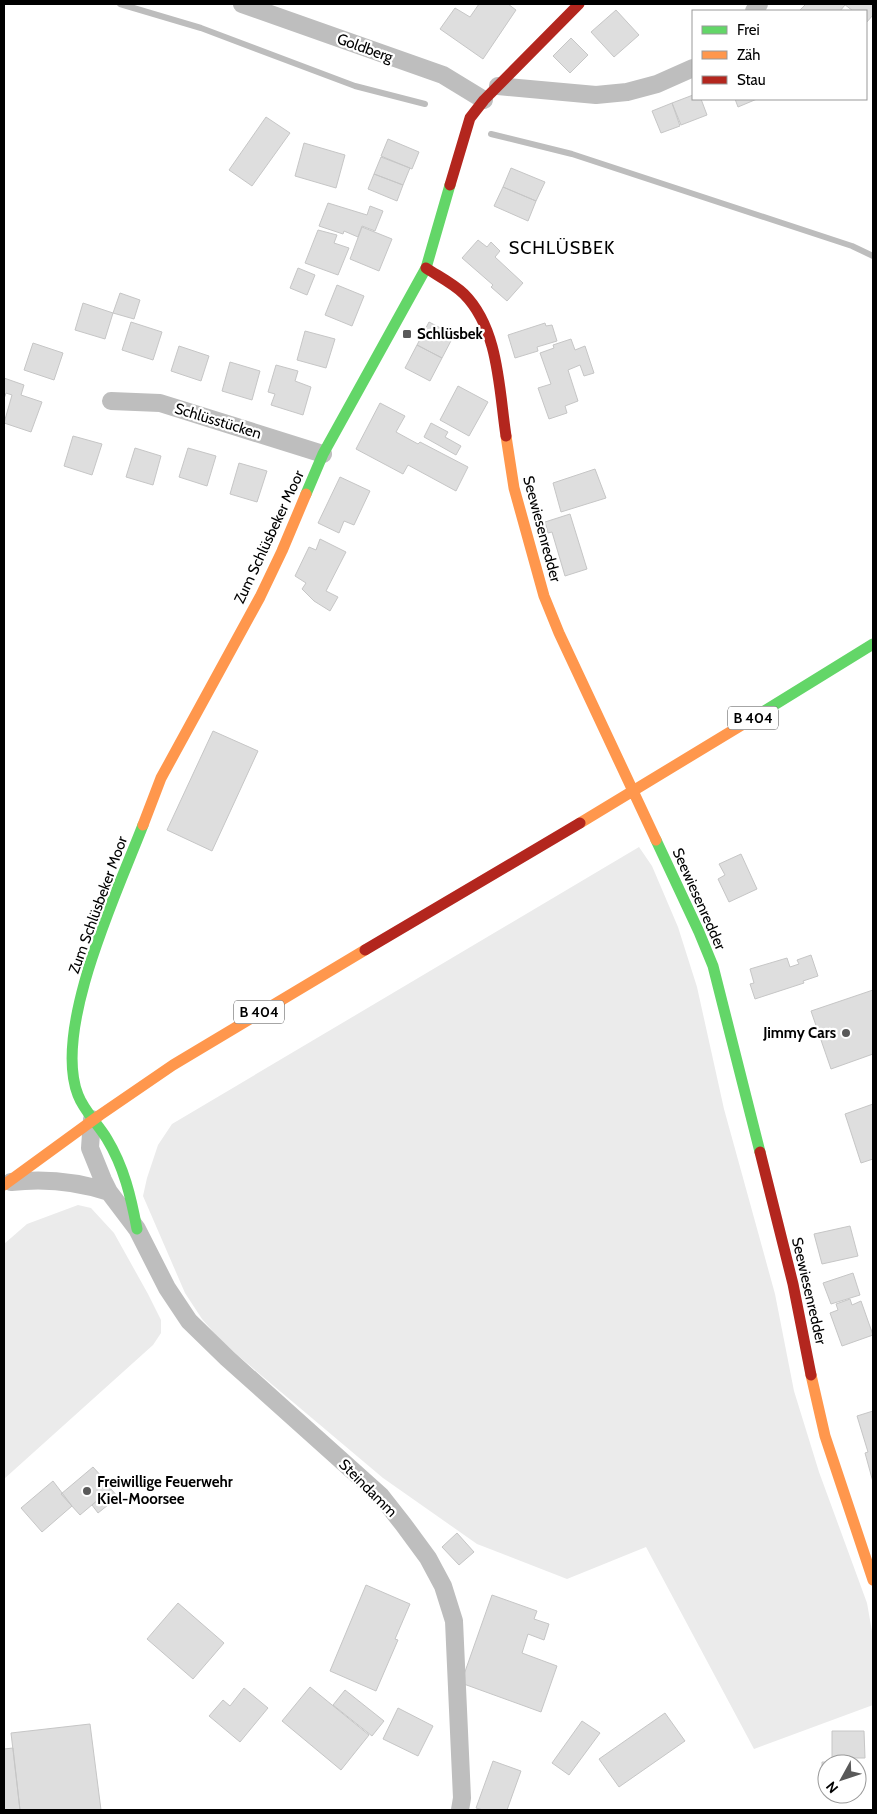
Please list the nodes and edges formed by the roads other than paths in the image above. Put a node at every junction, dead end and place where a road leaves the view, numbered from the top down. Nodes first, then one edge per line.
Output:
1 (242, 4) edge
2 (579, 4) edge
3 (692, 68) edge
4 (498, 86) junction
5 (484, 100) junction
6 (426, 268) junction
7 (111, 401) dead end
8 (323, 454) junction
9 (873, 644) edge
10 (633, 791) junction
11 (92, 1119) junction
12 (6, 1183) edge
13 (109, 1192) junction
14 (137, 1229) junction
15 (873, 1580) edge
16 (460, 1810) edge

1 - 5 street, Goldberg
2 - 4 street, Zum Schlüsbeker Moor
3 - 4 street
4 - 5 street, Zum Schlüsbeker Moor
5 - 6 street, Zum Schlüsbeker Moor
6 - 8 street, Zum Schlüsbeker Moor
6 - 10 street, Seewiesenredder
7 - 8 street, Schlüsstücken
8 - 11 street, Zum Schlüsbeker Moor
9 - 10 street, B 404
10 - 11 street, B 404
10 - 15 street, Seewiesenredder
11 - 12 street, B 404
11 - 13 street, Steindamm
11 - 14 street, Steindamm
12 - 13 street
13 - 14 street, Steindamm
14 - 16 street, Steindamm

